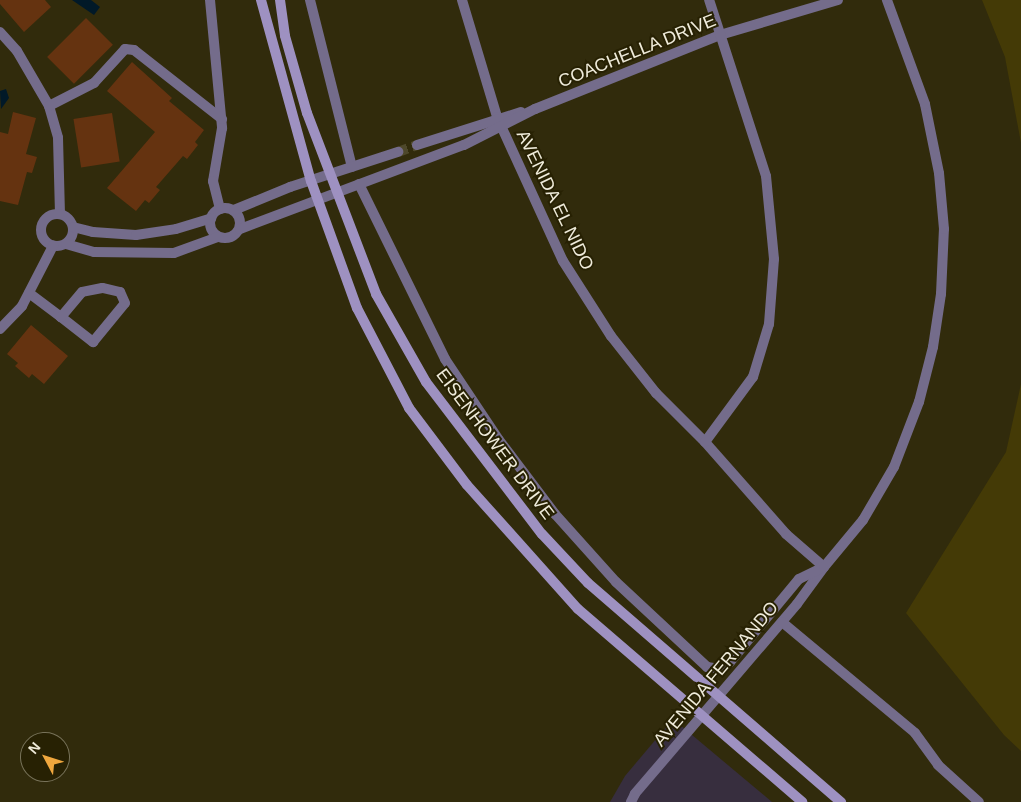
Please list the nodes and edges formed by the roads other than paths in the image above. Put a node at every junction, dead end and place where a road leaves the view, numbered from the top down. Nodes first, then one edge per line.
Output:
1 (210, 0) edge
2 (261, 0) edge
3 (280, 0) edge
4 (310, 0) edge
5 (462, 0) edge
6 (710, 0) edge
7 (838, 0) edge
8 (887, 0) edge
9 (0, 32) edge
10 (720, 35) junction
11 (49, 106) junction
12 (222, 119) junction
13 (499, 122) junction
14 (417, 145) tunnel mouth
15 (398, 152) tunnel mouth
16 (352, 167) junction
17 (330, 174) junction
18 (311, 181) junction
19 (359, 184) junction
20 (337, 193) junction
21 (318, 200) junction
22 (220, 209) junction
23 (234, 210) junction
24 (60, 214) junction
25 (211, 218) junction
26 (73, 226) junction
27 (240, 229) junction
28 (218, 237) junction
29 (66, 244) junction
30 (53, 246) junction
31 (29, 293) junction
32 (60, 317) junction
33 (0, 329) edge
34 (705, 442) junction
35 (824, 566) junction
36 (782, 622) junction
37 (707, 667) joint
38 (717, 697) junction
39 (702, 716) junction
40 (631, 802) edge
41 (802, 802) edge
42 (841, 802) edge
43 (979, 802) edge

1 - 12 street
2 - 18 main road
3 - 17 main road, EISENHOWER DRIVE
4 - 16 street
5 - 13 street, AVENIDA EL NIDO
6 - 10 street
7 - 10 street, COACHELLA DRIVE
8 - 35 street, AVENIDA FERNANDO
9 - 11 street
10 - 13 street, COACHELLA DRIVE
10 - 34 street
11 - 12 street
11 - 24 street
12 - 22 street
13 - 14 street, COACHELLA DRIVE
13 - 19 street, COACHELLA DRIVE
13 - 34 street, AVENIDA EL NIDO
15 - 16 street
16 - 17 street
17 - 18 street
17 - 20 main road, EISENHOWER DRIVE
18 - 21 main road
18 - 23 street
19 - 20 street, COACHELLA DRIVE
19 - 37 street, EISENHOWER DRIVE
20 - 21 street, COACHELLA DRIVE
20 - 38 main road, EISENHOWER DRIVE
21 - 27 street, COACHELLA DRIVE
21 - 39 main road
22 - 23 street
22 - 25 street
23 - 27 street
24 - 26 street
24 - 30 street
25 - 26 street
25 - 28 street
26 - 29 street
27 - 28 street, COACHELLA DRIVE
28 - 29 street, COACHELLA DRIVE
29 - 30 street, COACHELLA DRIVE
30 - 31 street
31 - 32 street
31 - 33 street
32 - 32 street
34 - 35 street, AVENIDA EL NIDO
35 - 36 street, AVENIDA FERNANDO
35 - 37 street, AVENIDA FERNANDO
36 - 38 street, AVENIDA FERNANDO
36 - 43 street
38 - 39 street, AVENIDA FERNANDO
38 - 42 main road, EISENHOWER DRIVE
39 - 40 street, AVENIDA FERNANDO
39 - 41 main road

